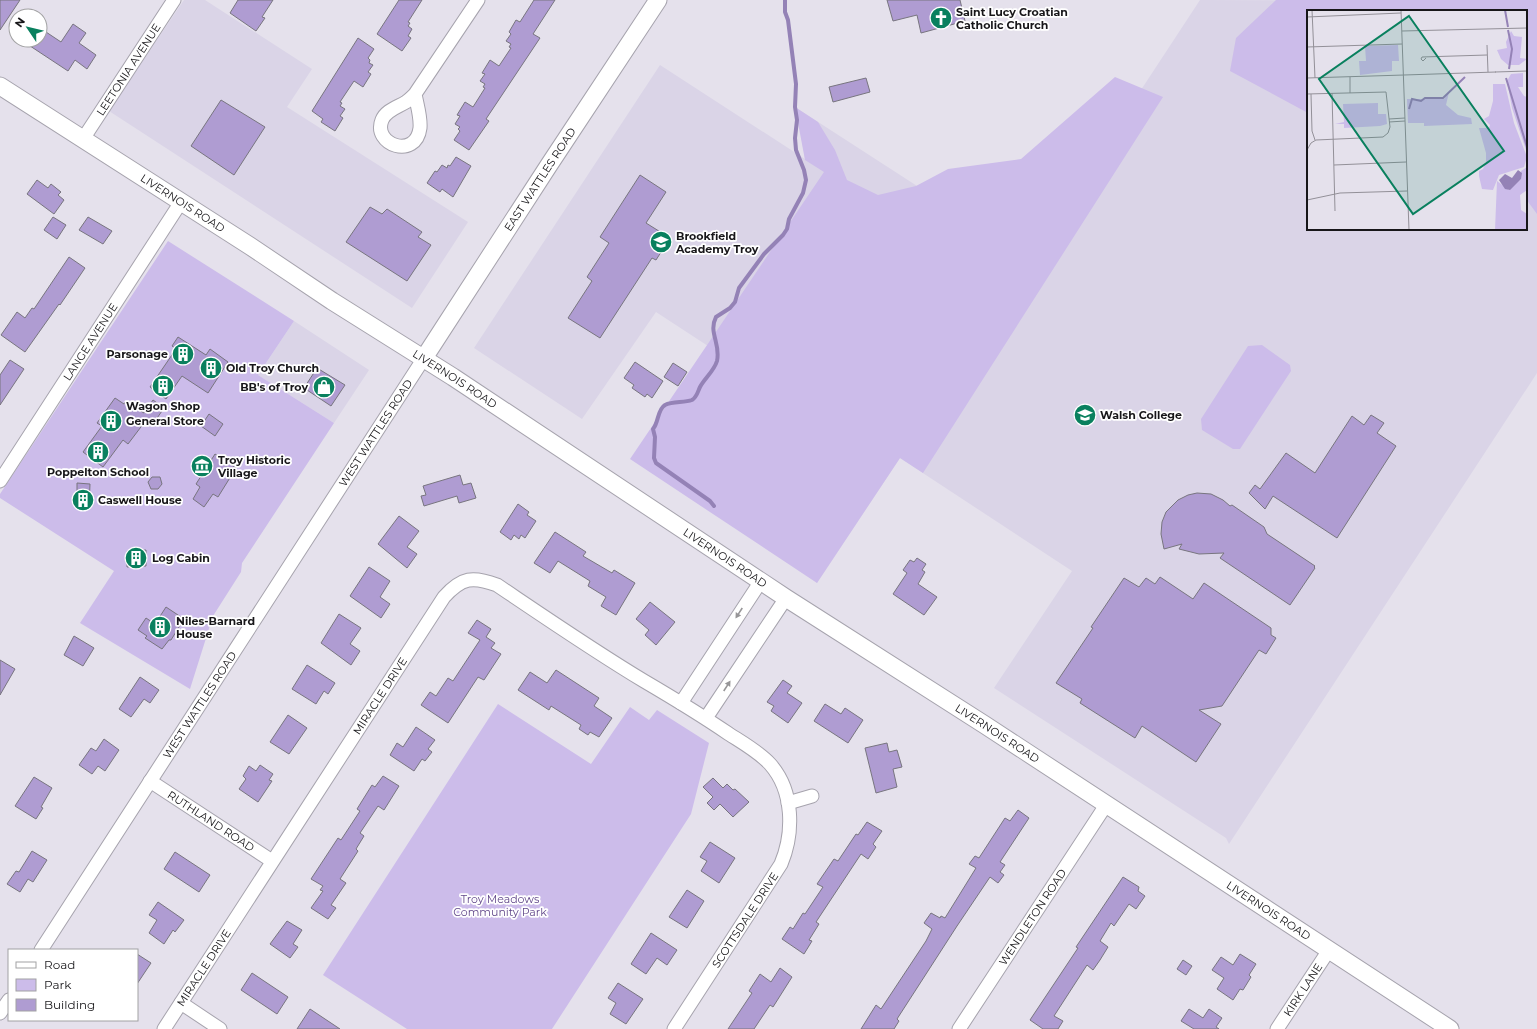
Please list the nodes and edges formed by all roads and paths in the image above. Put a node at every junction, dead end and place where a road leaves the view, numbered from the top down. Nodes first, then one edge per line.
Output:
1 (174, 0) edge
2 (478, 0) edge
3 (658, 0) edge
4 (0, 86) edge
5 (415, 94) dead end
6 (83, 139) junction
7 (181, 202) junction
8 (424, 358) junction
9 (0, 481) edge
10 (761, 581) junction
11 (786, 598) junction
12 (681, 703) junction
13 (706, 718) junction
14 (150, 782) junction
15 (812, 796) dead end
16 (788, 803) junction
17 (1106, 805) junction
18 (272, 861) junction
19 (42, 949) edge
20 (1329, 950) junction
21 (8, 1002) edge
22 (180, 1003) junction
23 (0, 1014) edge
24 (164, 1029) edge
25 (220, 1029) edge
26 (674, 1029) edge
27 (960, 1029) edge
28 (1277, 1029) edge
29 (1450, 1029) edge

1 - 6 street, LEETONIA AVENUE
2 - 5 street
3 - 8 main road, EAST WATTLES ROAD
4 - 6 main road, LIVERNOIS ROAD
6 - 7 main road, LIVERNOIS ROAD
7 - 8 main road, LIVERNOIS ROAD
7 - 9 street, LANGE AVENUE
8 - 10 main road, LIVERNOIS ROAD
8 - 14 street, WEST WATTLES ROAD
10 - 11 main road, LIVERNOIS ROAD
10 -> 12 street
13 -> 11 street
11 - 17 main road, LIVERNOIS ROAD
12 - 13 street, SCOTTSDALE DRIVE
12 - 18 street, MIRACLE DRIVE
13 - 16 street, SCOTTSDALE DRIVE
14 - 18 street, RUTHLAND ROAD
14 - 19 street, WEST WATTLES ROAD
15 - 16 street
16 - 26 street, SCOTTSDALE DRIVE
17 - 20 main road, LIVERNOIS ROAD
17 - 27 street, WENDLETON ROAD
18 - 22 street, MIRACLE DRIVE
20 - 28 street, KIRK LANE
20 - 29 main road, LIVERNOIS ROAD
21 - 23 street
22 - 24 street, MIRACLE DRIVE
22 - 25 street

